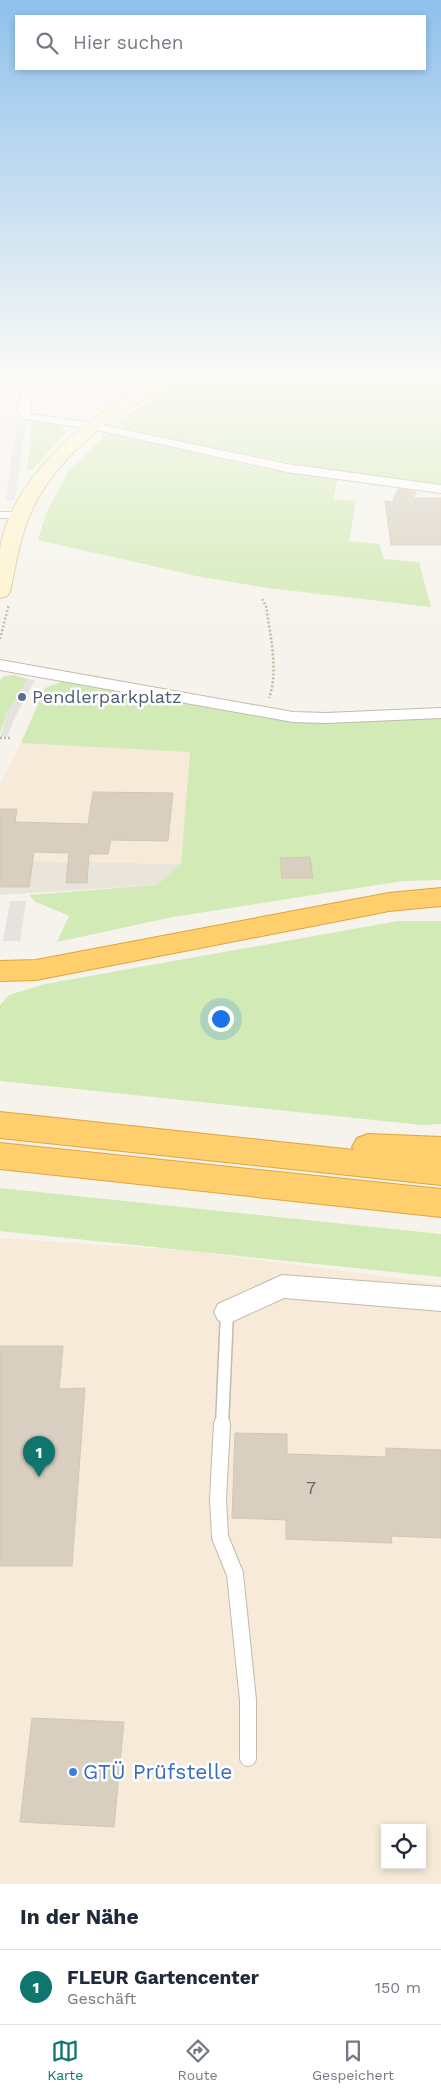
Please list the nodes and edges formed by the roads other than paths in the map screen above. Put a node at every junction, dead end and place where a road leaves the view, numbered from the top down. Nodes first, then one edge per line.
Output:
1 (54, 463) edge
2 (263, 463) edge
3 (441, 488) edge
4 (0, 515) edge
5 (21, 515) junction
6 (6, 593) edge
7 (0, 665) edge
8 (441, 713) edge
9 (441, 897) edge
10 (390, 902) junction
11 (441, 906) edge
12 (36, 970) junction
13 (0, 971) edge
14 (0, 982) edge
15 (0, 1124) edge
16 (441, 1150) edge
17 (238, 1152) junction
18 (0, 1156) edge
19 (441, 1172) edge
20 (441, 1203) edge
21 (441, 1299) edge
22 (227, 1312) joint
23 (248, 1758) dead end

1 - 5 street
2 - 3 street
4 - 5 lane
5 - 6 street
7 - 8 street
9 - 10 highway
10 - 11 highway
10 - 12 highway
12 - 13 highway
12 - 14 highway
15 - 17 highway
16 - 17 highway
17 - 19 highway
18 - 20 highway
21 - 22 street
22 - 23 lane

